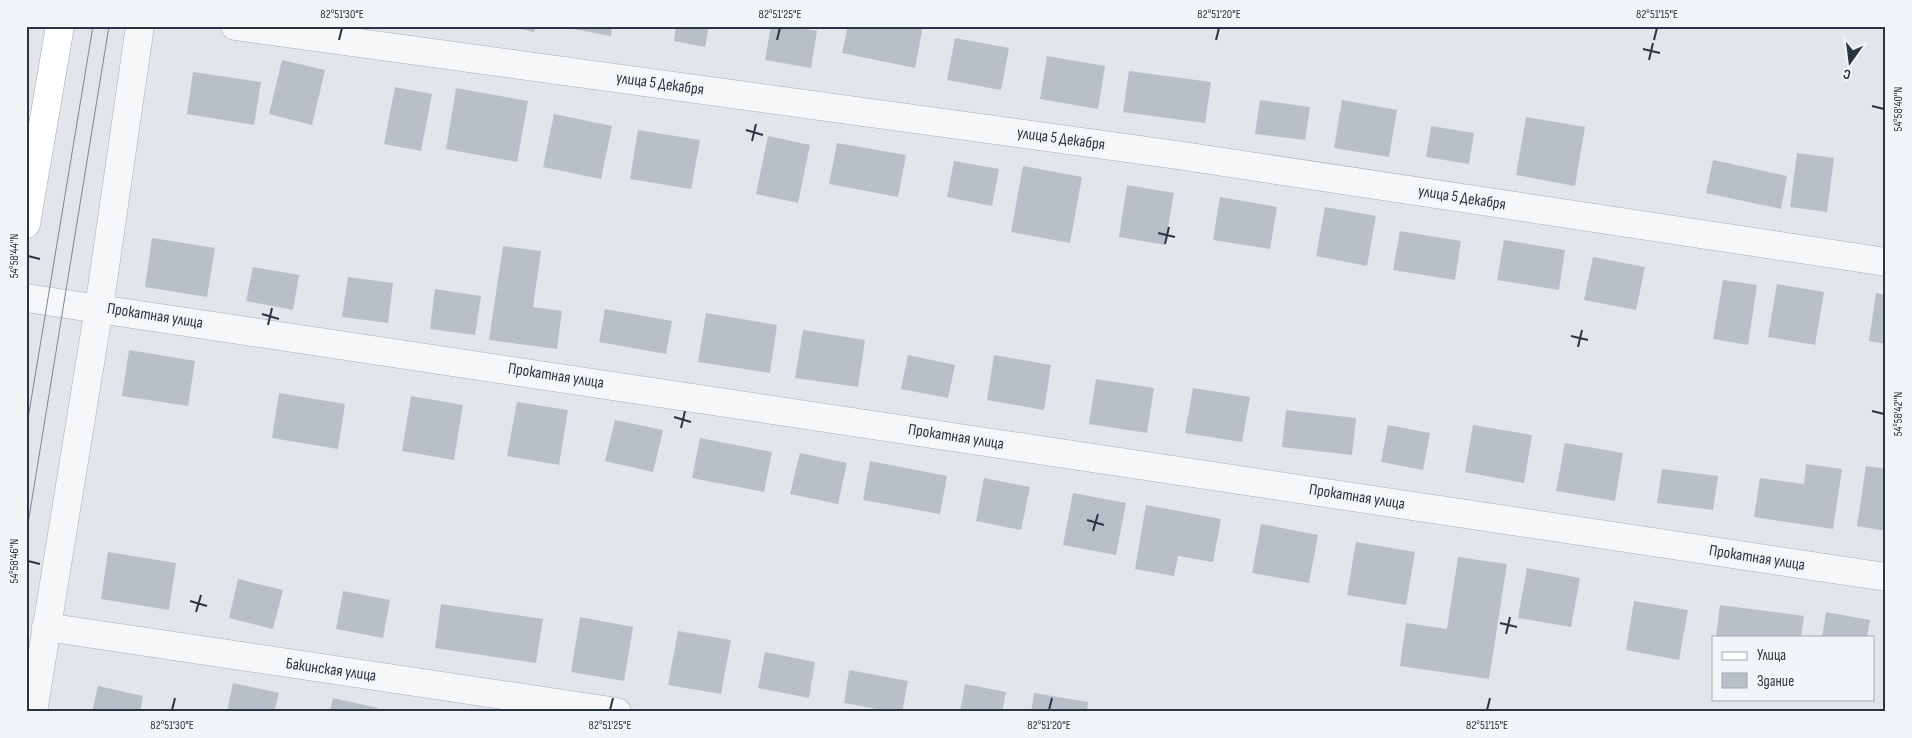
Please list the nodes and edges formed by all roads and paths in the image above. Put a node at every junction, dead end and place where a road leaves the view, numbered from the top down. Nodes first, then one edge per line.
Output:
1 (60, 26) edge
2 (140, 26) edge
3 (235, 26) edge
4 (26, 224) edge
5 (1886, 262) edge
6 (26, 298) edge
7 (99, 308) junction
8 (1886, 577) edge
9 (46, 627) junction
10 (33, 712) edge
11 (617, 712) edge

1 - 4 main road
2 - 7 street
3 - 5 street, улица 5 Декабря
6 - 7 street, Прокатная улица
7 - 8 street, Прокатная улица
7 - 9 street
9 - 10 street
9 - 11 street, Бакинская улица

